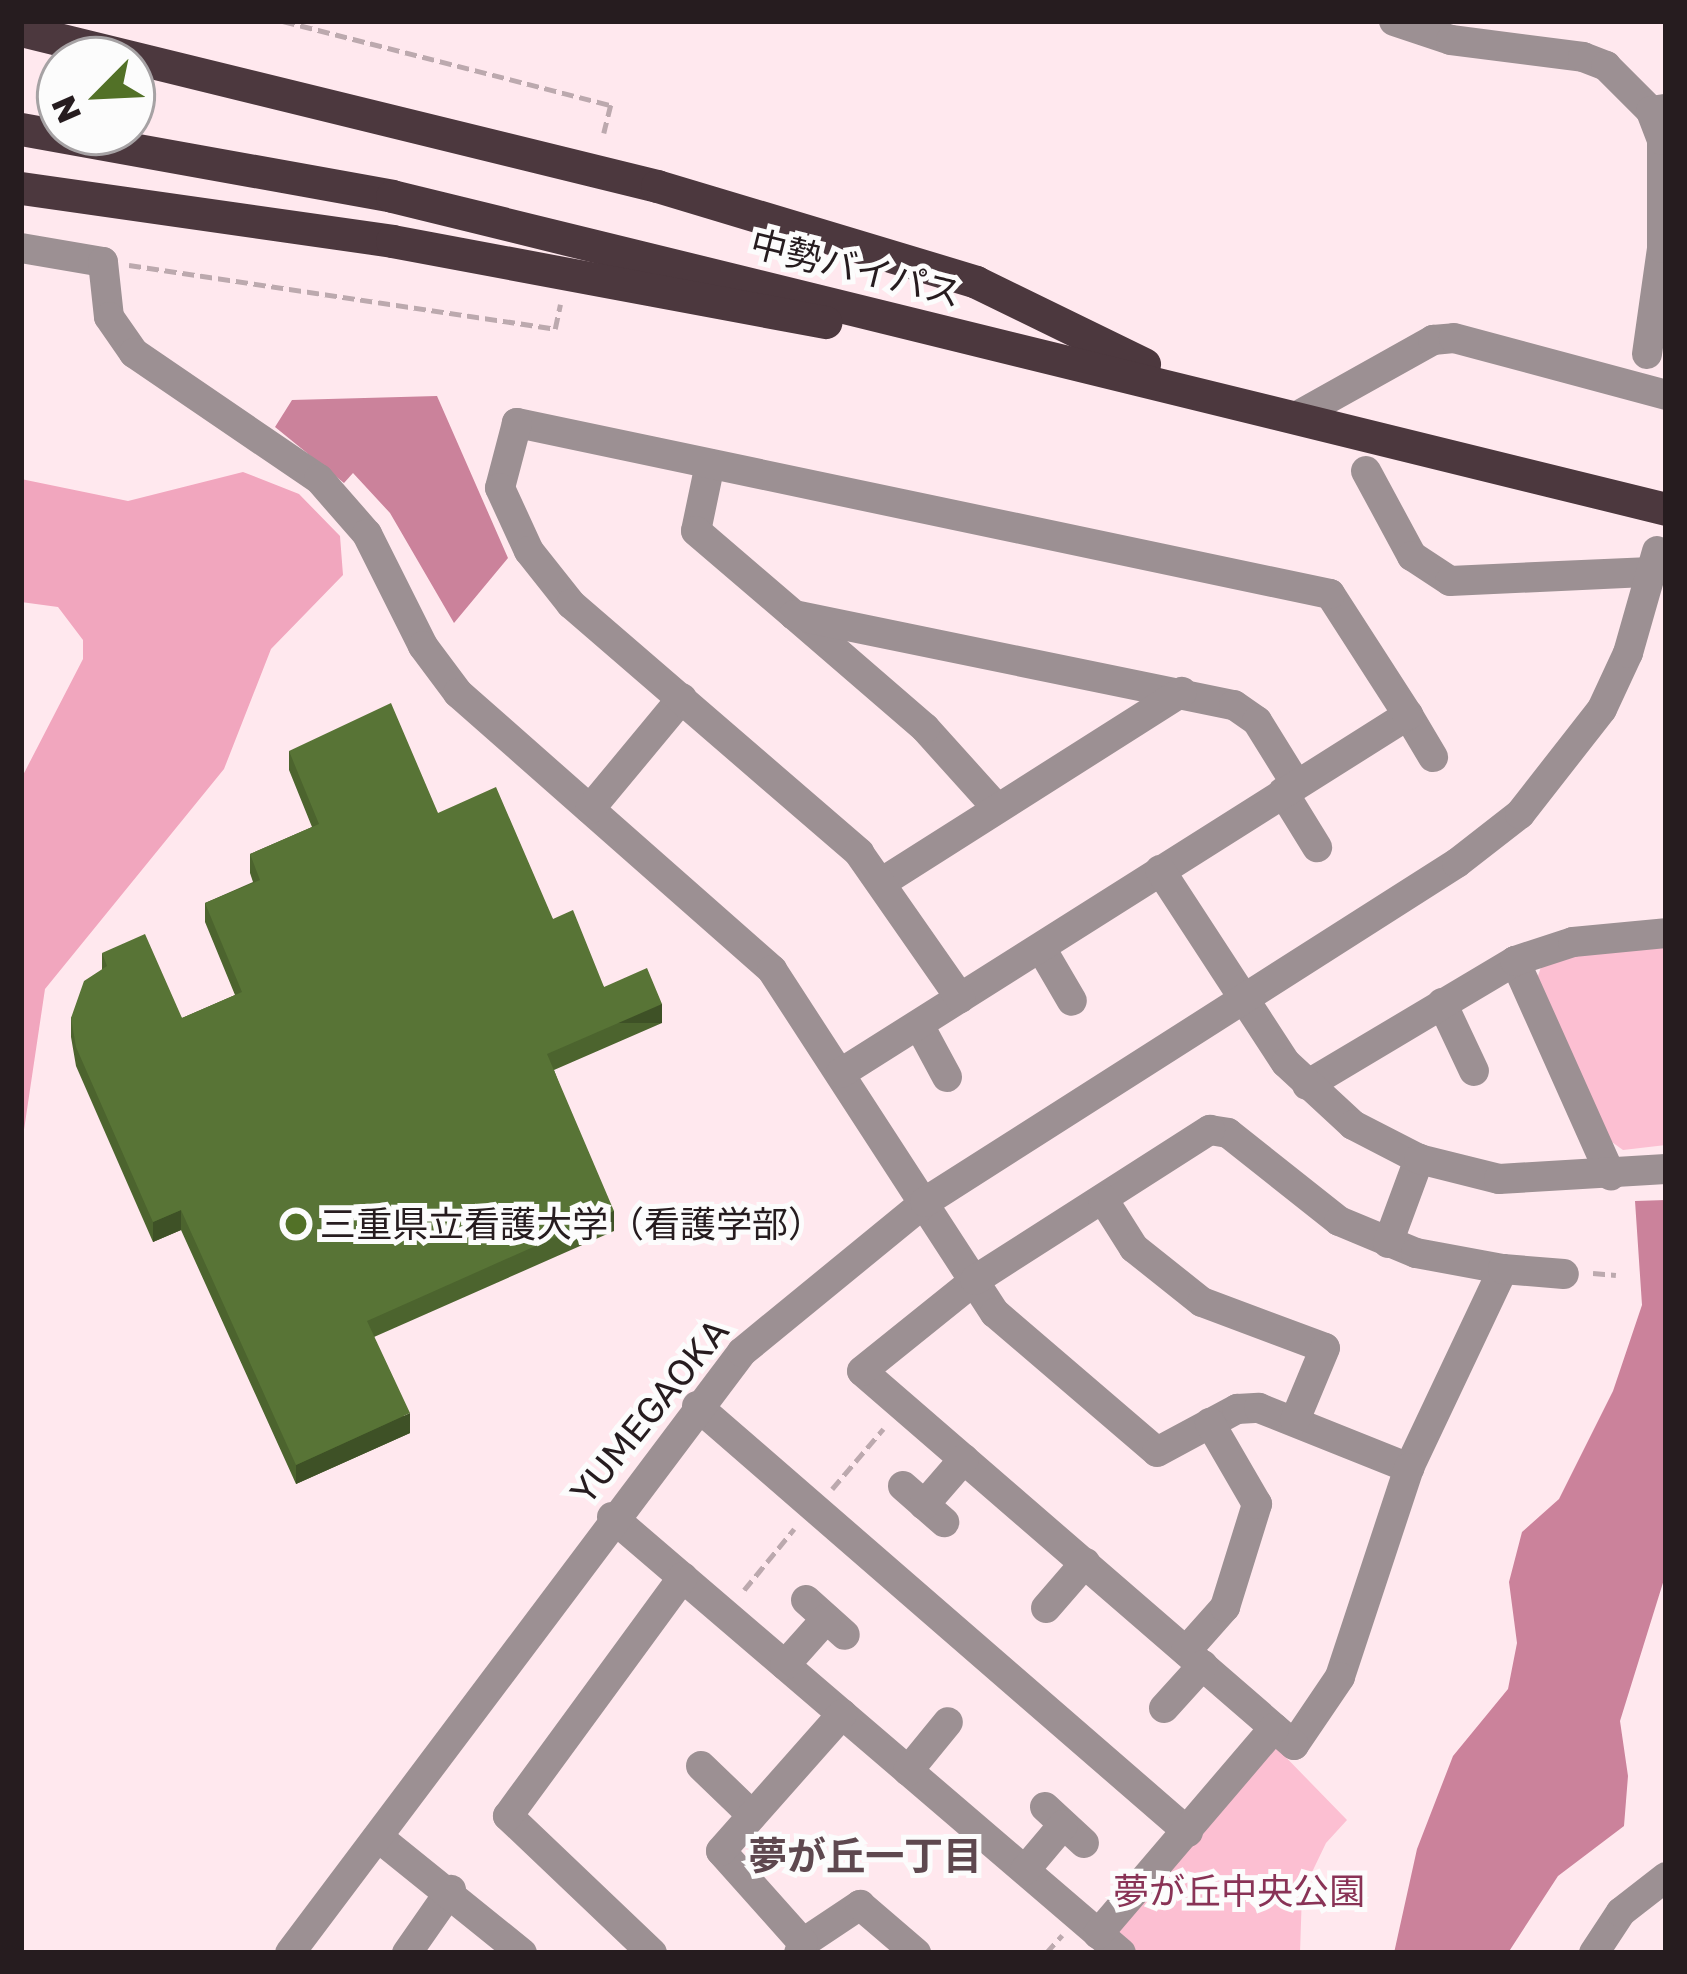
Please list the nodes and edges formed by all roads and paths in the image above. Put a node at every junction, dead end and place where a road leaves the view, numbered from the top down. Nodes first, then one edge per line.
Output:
1 (283, 21) edge
2 (1394, 21) edge
3 (21, 30) edge
4 (1658, 110) edge
5 (21, 129) edge
6 (604, 133) dead end
7 (21, 188) edge
8 (21, 248) edge
9 (103, 262) junction
10 (560, 305) dead end
11 (1660, 309) edge
12 (1647, 354) dead end
13 (1199, 391) junction
14 (1666, 395) edge
15 (1300, 415) junction
16 (710, 464) junction
17 (1366, 471) dead end
18 (1666, 509) edge
19 (1656, 575) edge
20 (794, 615) junction
21 (1182, 692) junction
22 (682, 698) junction
23 (1408, 715) junction
24 (1433, 757) dead end
25 (1290, 788) junction
26 (997, 808) junction
27 (590, 809) junction
28 (1317, 847) dead end
29 (1160, 870) junction
30 (884, 881) junction
31 (1666, 933) edge
32 (1041, 948) junction
33 (1515, 961) junction
34 (960, 998) junction
35 (1073, 1000) dead end
36 (1244, 1000) junction
37 (1442, 1003) junction
38 (919, 1025) junction
39 (1474, 1071) dead end
40 (842, 1073) junction
41 (949, 1076) dead end
42 (1306, 1084) junction
43 (1419, 1160) junction
44 (1666, 1169) edge
45 (1610, 1176) junction
46 (1103, 1199) junction
47 (925, 1202) junction
48 (1388, 1243) junction
49 (1503, 1269) junction
50 (1564, 1274) dead end
51 (975, 1280) junction
52 (697, 1406) junction
53 (903, 1407) junction
54 (1295, 1420) junction
55 (1210, 1423) junction
56 (964, 1459) junction
57 (1409, 1468) junction
58 (924, 1504) dead end
59 (814, 1507) junction
60 (612, 1517) junction
61 (1085, 1563) junction
62 (683, 1577) junction
63 (1044, 1608) dead end
64 (725, 1613) junction
65 (826, 1618) dead end
66 (1194, 1658) junction
67 (785, 1665) junction
68 (1164, 1708) dead end
69 (842, 1714) junction
70 (948, 1722) dead end
71 (1274, 1728) junction
72 (700, 1767) dead end
73 (908, 1771) junction
74 (752, 1815) junction
75 (1064, 1825) dead end
76 (1188, 1832) junction
77 (378, 1837) junction
78 (1025, 1870) junction
79 (1666, 1877) edge
80 (451, 1890) junction
81 (1110, 1943) edge
82 (801, 1948) edge
83 (290, 1953) edge
84 (407, 1953) edge
85 (522, 1953) edge
86 (652, 1953) edge
87 (916, 1953) edge
88 (1594, 1953) edge

1 - 6 path
2 - 4 street
3 - 13 highway
4 - 11 street
5 - 13 highway, 中勢バイパス
7 - 13 highway
8 - 9 street
9 - 10 path
9 - 27 street
11 - 12 street
13 - 15 highway, 中勢バイパス
14 - 15 street
15 - 18 highway, 中勢バイパス
16 - 20 street
16 - 22 street
16 - 23 street
17 - 19 street
19 - 36 street, YUMEGAOKA
20 - 21 street
20 - 26 street
21 - 25 street
21 - 26 street
22 - 27 street
22 - 30 street
23 - 24 street
23 - 25 street
25 - 28 street
25 - 29 street
26 - 30 street
27 - 40 street
29 - 32 street
29 - 36 street
30 - 34 street
31 - 33 street
32 - 34 street
32 - 35 street
33 - 37 street
33 - 45 street
34 - 38 street
36 - 42 street
36 - 47 street, YUMEGAOKA
37 - 39 street
37 - 42 street
38 - 40 street
38 - 41 street
40 - 47 street
42 - 43 street
43 - 45 street
43 - 48 street
44 - 45 street
46 - 48 street
46 - 51 street
46 - 54 street
47 - 51 street
47 - 52 street, YUMEGAOKA
48 - 49 street
49 - 50 street
49 - 57 street
51 - 53 street
51 - 55 street
52 - 59 street
52 - 60 street, YUMEGAOKA
53 - 56 street
53 - 59 path
54 - 55 street
54 - 57 street
55 - 66 street
56 - 58 street
56 - 61 street
57 - 71 street
59 - 64 path
59 - 76 street
60 - 62 street
60 - 77 street, YUMEGAOKA
61 - 63 street
61 - 66 street
62 - 64 street
62 - 86 street
64 - 67 street
65 - 67 street
66 - 68 street
66 - 71 street
67 - 69 street
69 - 73 street
69 - 74 street
70 - 73 street
71 - 76 street
72 - 74 street
73 - 78 street
74 - 82 street
75 - 78 street
76 - 81 street
77 - 80 street
77 - 83 street, YUMEGAOKA
78 - 81 street
79 - 88 street
80 - 84 street
80 - 85 street
82 - 87 street

